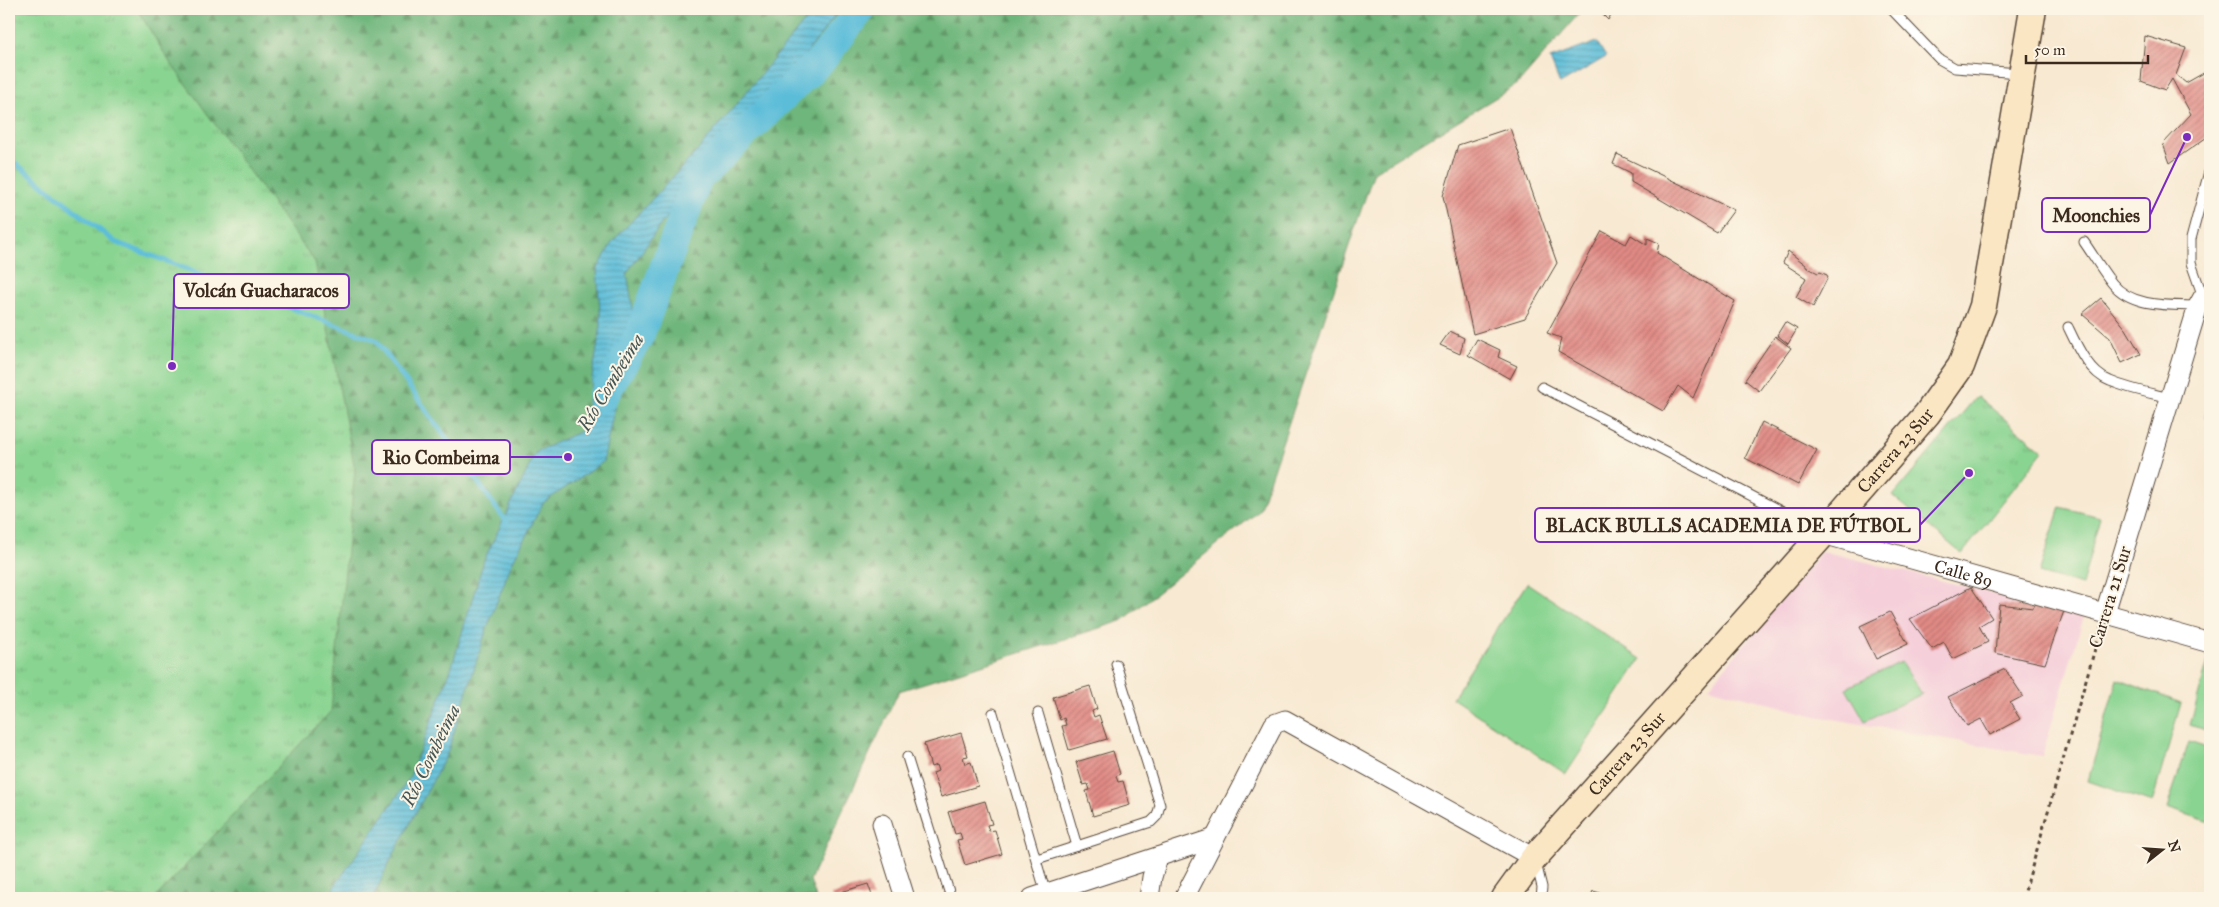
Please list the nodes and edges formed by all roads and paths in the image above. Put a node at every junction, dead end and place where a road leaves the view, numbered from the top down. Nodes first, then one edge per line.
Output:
1 (1891, 9) edge
2 (2033, 9) edge
3 (2021, 73) junction
4 (2210, 168) edge
5 (2084, 242) dead end
6 (2204, 300) edge
7 (2068, 327) dead end
8 (1542, 387) dead end
9 (2170, 398) junction
10 (1823, 534) junction
11 (2105, 613) junction
12 (2210, 642) edge
13 (1116, 664) dead end
14 (993, 713) dead end
15 (1038, 713) dead end
16 (907, 757) dead end
17 (882, 824) dead end
18 (1215, 838) junction
19 (1077, 846) junction
20 (1158, 857) junction
21 (1534, 858) junction
22 (1037, 859) junction
23 (1042, 897) edge
24 (904, 898) edge
25 (951, 898) edge
26 (1147, 898) edge
27 (1184, 898) edge
28 (1505, 898) edge
29 (1541, 898) edge
30 (2023, 898) edge

1 - 3 lane
2 - 3 main road, Carrera 23 Sur
3 - 10 main road, Carrera 23 Sur
4 - 6 lane
5 - 6 lane
6 - 9 street, Carrera 21 Sur
7 - 9 lane
8 - 10 lane
9 - 11 street, Carrera 21 Sur
10 - 11 street, Calle 89
10 - 21 main road, Carrera 23 Sur
11 - 12 street, Calle 89
11 - 30 path, Carrera 21 Sur
13 - 19 lane
14 - 22 lane
15 - 19 lane
16 - 25 lane
17 - 24 street
18 - 20 street
18 - 21 street
18 - 27 street
19 - 22 lane
20 - 23 street
20 - 26 street
21 - 28 main road, Carrera 23 Sur
21 - 29 lane
22 - 23 lane

